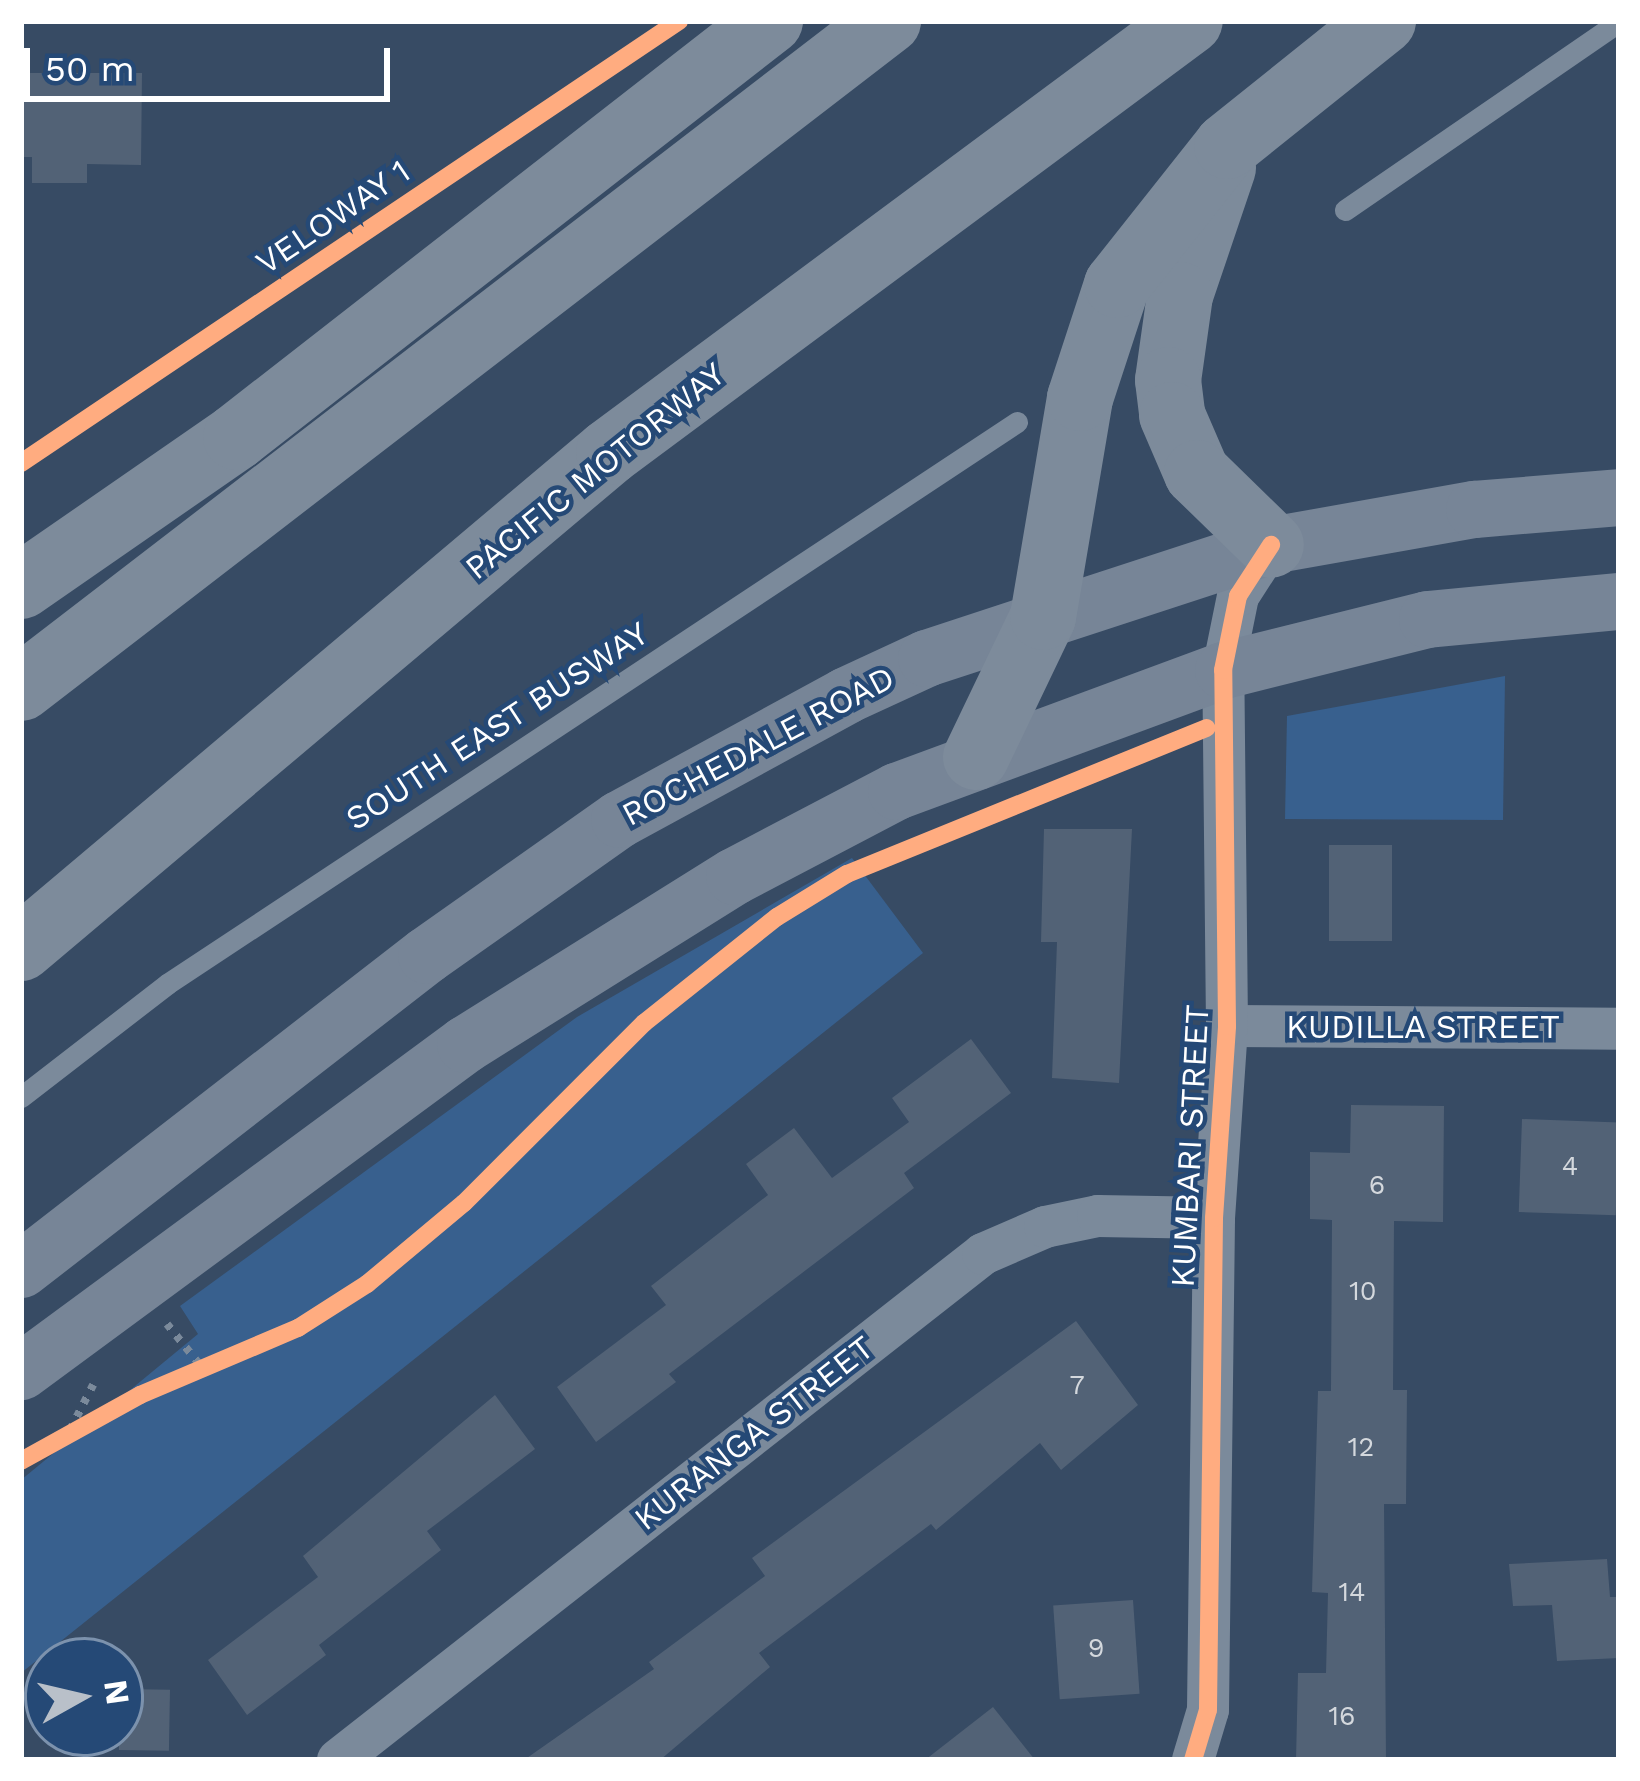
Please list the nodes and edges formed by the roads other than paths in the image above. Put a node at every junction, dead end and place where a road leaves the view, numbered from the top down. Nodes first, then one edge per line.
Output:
1 (770, 21) edge
2 (888, 21) edge
3 (1190, 21) edge
4 (1383, 21) edge
5 (1619, 22) edge
6 (1227, 146) junction
7 (1345, 210) dead end
8 (1017, 422) dead end
9 (1619, 497) edge
10 (1271, 545) junction
11 (21, 586) edge
12 (1619, 601) edge
13 (1043, 617) junction
14 (1223, 670) junction
15 (21, 688) edge
16 (976, 757) junction
17 (21, 948) edge
18 (1227, 1026) junction
19 (1619, 1029) edge
20 (21, 1097) edge
21 (1214, 1218) junction
22 (21, 1269) edge
23 (21, 1371) edge
24 (338, 1760) edge
25 (1193, 1760) edge

1 - 11 highway
2 - 15 highway
3 - 17 highway, PACIFIC MOTORWAY
4 - 6 highway
5 - 7 lane
6 - 10 highway
6 - 13 highway
8 - 20 lane, SOUTH EAST BUSWAY
9 - 10 main road, ROCHEDALE ROAD
10 - 13 main road, ROCHEDALE ROAD
10 - 14 street, KUMBARI STREET
12 - 14 main road
13 - 16 highway
13 - 22 main road, ROCHEDALE ROAD
14 - 16 main road
14 - 18 street, KUMBARI STREET
16 - 23 main road
18 - 19 street, KUDILLA STREET
18 - 21 street, KUMBARI STREET
21 - 24 street, KURANGA STREET
21 - 25 street, KUMBARI STREET

